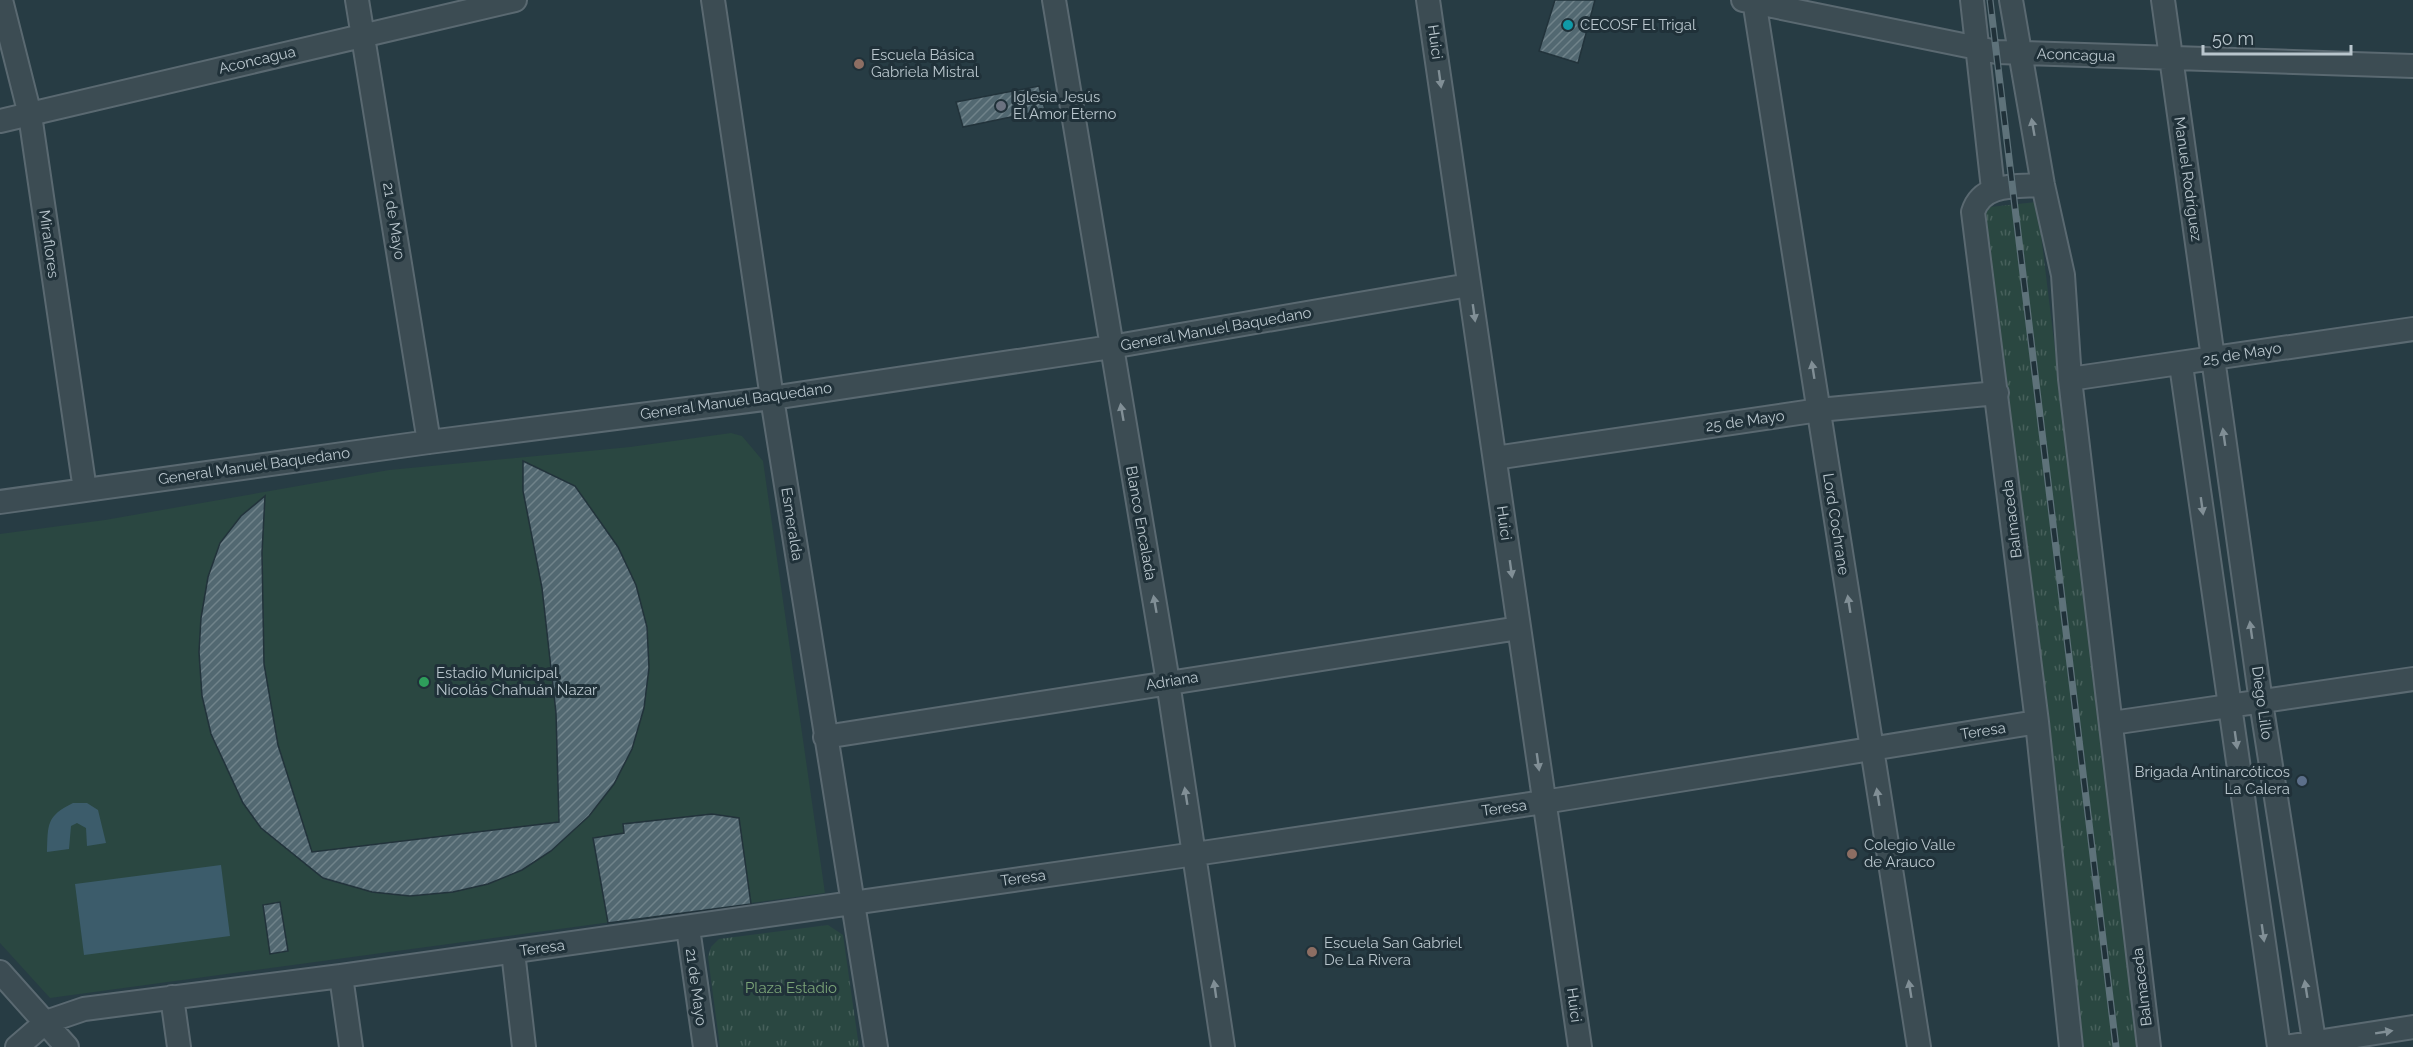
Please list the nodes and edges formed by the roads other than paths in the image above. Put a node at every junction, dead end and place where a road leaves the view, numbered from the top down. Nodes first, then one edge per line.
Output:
1 (1, 0) edge
2 (357, 0) edge
3 (515, 0) edge
4 (713, 0) edge
5 (1054, 0) edge
6 (1428, 0) edge
7 (1972, 0) edge
8 (2011, 0) edge
9 (2163, 0) edge
10 (1751, 1) edge
11 (365, 34) junction
12 (1978, 49) junction
13 (2020, 53) junction
14 (2170, 59) junction
15 (2413, 66) edge
16 (30, 115) junction
17 (0, 121) edge
18 (2043, 185) junction
19 (1993, 189) junction
20 (1469, 285) junction
21 (2413, 329) edge
22 (1111, 347) junction
23 (2213, 358) junction
24 (2181, 365) junction
25 (2070, 379) junction
26 (1997, 393) junction
27 (772, 398) junction
28 (1819, 410) junction
29 (429, 442) junction
30 (1495, 458) junction
31 (85, 490) junction
32 (0, 502) edge
33 (1519, 628) junction
34 (2413, 679) edge
35 (1168, 682) junction
36 (2261, 702) junction
37 (2231, 706) junction
38 (2037, 722) junction
39 (2112, 723) junction
40 (825, 737) junction
41 (1870, 748) junction
42 (1544, 802) junction
43 (1195, 854) junction
44 (853, 902) junction
45 (688, 927) junction
46 (513, 952) junction
47 (0, 972) edge
48 (341, 976) junction
49 (172, 997) junction
50 (46, 1022) junction
51 (2413, 1028) edge
52 (2315, 1045) edge
53 (16, 1047) edge
54 (67, 1047) edge
55 (179, 1047) edge
56 (351, 1047) edge
57 (524, 1047) edge
58 (705, 1047) edge
59 (876, 1047) edge
60 (1223, 1047) edge
61 (1580, 1047) edge
62 (1919, 1047) edge
63 (2071, 1047) edge
64 (2148, 1047) edge
65 (2279, 1047) edge
66 (2286, 1047) edge

1 - 16 street, Miraflores
2 - 11 street, 21 de Mayo
3 - 11 street, Aconcagua
4 - 27 street, Esmeralda
5 - 22 street, Blanco Encalada
6 -> 20 street, Huici
7 - 12 street
8 - 13 street, Balmaceda
9 - 14 street, Manuel Rodríguez
10 - 12 street, Aconcagua
28 -> 10 street, Lord Cochrane
11 - 16 street, Aconcagua
11 - 29 street, 21 de Mayo
12 - 13 street, Aconcagua
12 - 19 street
13 - 14 street, Aconcagua
18 -> 13 street, Balmaceda
14 - 15 street, Aconcagua
14 - 23 street, Manuel Rodríguez
16 - 17 street, Aconcagua
16 - 31 street, Miraflores
18 - 19 street
18 - 25 street, Balmaceda
19 - 26 street, Balmaceda
20 - 22 street, General Manuel Baquedano
20 -> 30 street, Huici
21 - 23 street, 25 de Mayo
22 - 27 street, General Manuel Baquedano
35 -> 22 street, Blanco Encalada
23 - 24 street, 25 de Mayo
36 -> 23 street, Diego Lillo
24 - 25 street, 25 de Mayo
24 -> 37 street, Diego Lillo
25 - 39 street, Balmaceda
26 - 28 street, 25 de Mayo
26 - 38 street, Balmaceda
27 - 29 street, General Manuel Baquedano
27 - 40 street, Esmeralda
28 - 30 street, 25 de Mayo
41 -> 28 street, Lord Cochrane
29 - 31 street, General Manuel Baquedano
30 -> 33 street, Huici
31 - 32 street, General Manuel Baquedano
33 - 35 street, Adriana
33 -> 42 street, Huici
34 - 36 street
35 - 40 street, Adriana
43 -> 35 street, Blanco Encalada
36 - 37 street
52 -> 36 street, Diego Lillo
37 - 39 street
37 -> 65 street, Diego Lillo
38 - 41 street, Teresa
38 - 63 street, Balmaceda
39 - 64 street, Balmaceda
40 - 44 street, Esmeralda
41 - 42 street, Teresa
62 -> 41 street, Lord Cochrane
42 - 43 street, Teresa
42 - 61 street, Huici
43 - 44 street, Teresa
60 -> 43 street, Blanco Encalada
44 - 45 street, Teresa
44 - 59 street, Esmeralda
45 - 46 street, Teresa
45 - 58 street, 21 de Mayo
46 - 48 street, Teresa
46 - 57 street
47 - 50 street
48 - 49 street, Teresa
48 - 56 street
49 - 50 street, Teresa
49 - 55 street
50 - 53 street, Teresa
50 - 54 street
52 -> 51 street
52 - 66 street

